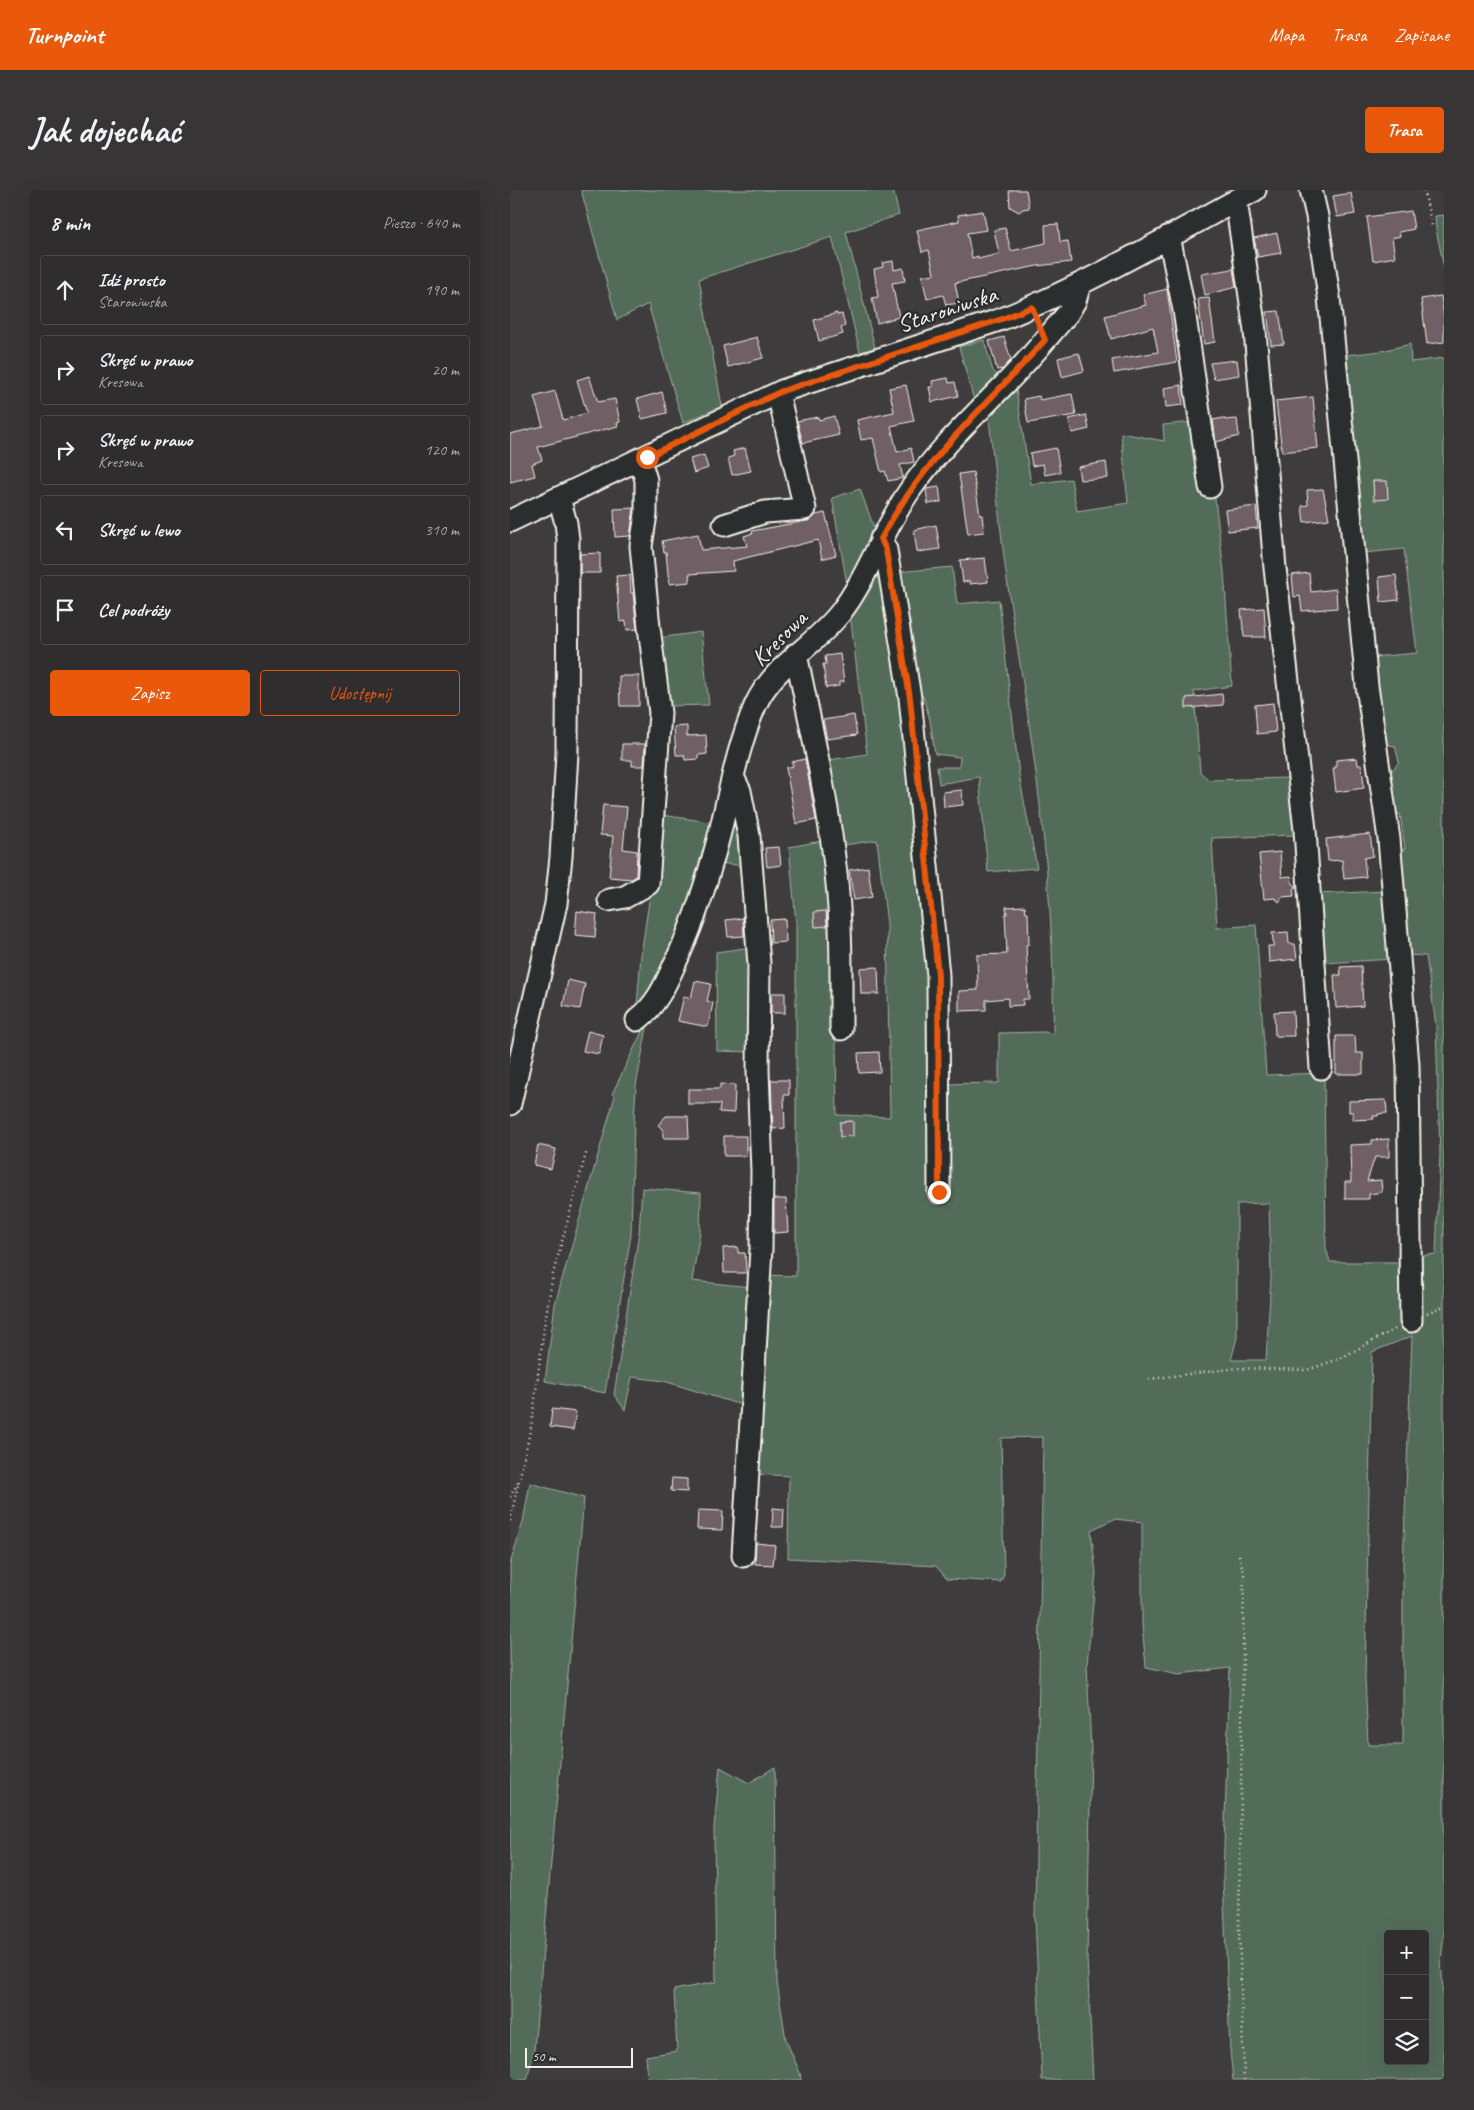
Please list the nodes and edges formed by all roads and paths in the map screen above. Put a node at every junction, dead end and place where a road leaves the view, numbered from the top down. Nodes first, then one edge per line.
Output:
1 (1255, 190) edge
2 (1311, 190) edge
3 (1424, 190) edge
4 (1236, 200) junction
5 (1432, 226) dead end
6 (1169, 236) junction
7 (1080, 284) junction
8 (1032, 307) junction
9 (1045, 340) junction
10 (778, 393) junction
11 (643, 458) junction
12 (1210, 487) dead end
13 (559, 498) junction
14 (510, 520) edge
15 (724, 525) dead end
16 (881, 539) junction
17 (796, 654) junction
18 (733, 777) junction
19 (609, 900) dead end
20 (637, 1020) dead end
21 (840, 1029) dead end
22 (1321, 1068) dead end
23 (510, 1104) edge
24 (587, 1150) dead end
25 (939, 1192) dead end
26 (1444, 1306) edge
27 (1411, 1321) junction
28 (1149, 1379) dead end
29 (520, 1480) junction
30 (510, 1498) edge
31 (510, 1521) edge
32 (1239, 1555) dead end
33 (743, 1556) dead end
34 (1244, 2080) edge

1 - 4 street, Staroniwska
2 - 27 street
3 - 5 path
4 - 6 street, Staroniwska
4 - 22 street
6 - 7 street, Staroniwska
6 - 12 street
7 - 8 street, Staroniwska
7 - 9 street, Kresowa
8 - 9 street
8 - 10 street, Staroniwska
9 - 16 street, Kresowa
10 - 11 street, Staroniwska
10 - 15 street
11 - 13 street, Staroniwska
11 - 19 street
13 - 14 street, Staroniwska
13 - 23 street
16 - 17 street, Kresowa
16 - 25 street
17 - 18 street, Kresowa
17 - 21 street
18 - 20 street, Kresowa
18 - 33 street
24 - 29 path
26 - 27 path
27 - 28 path
29 - 30 path
29 - 31 path
32 - 34 path

